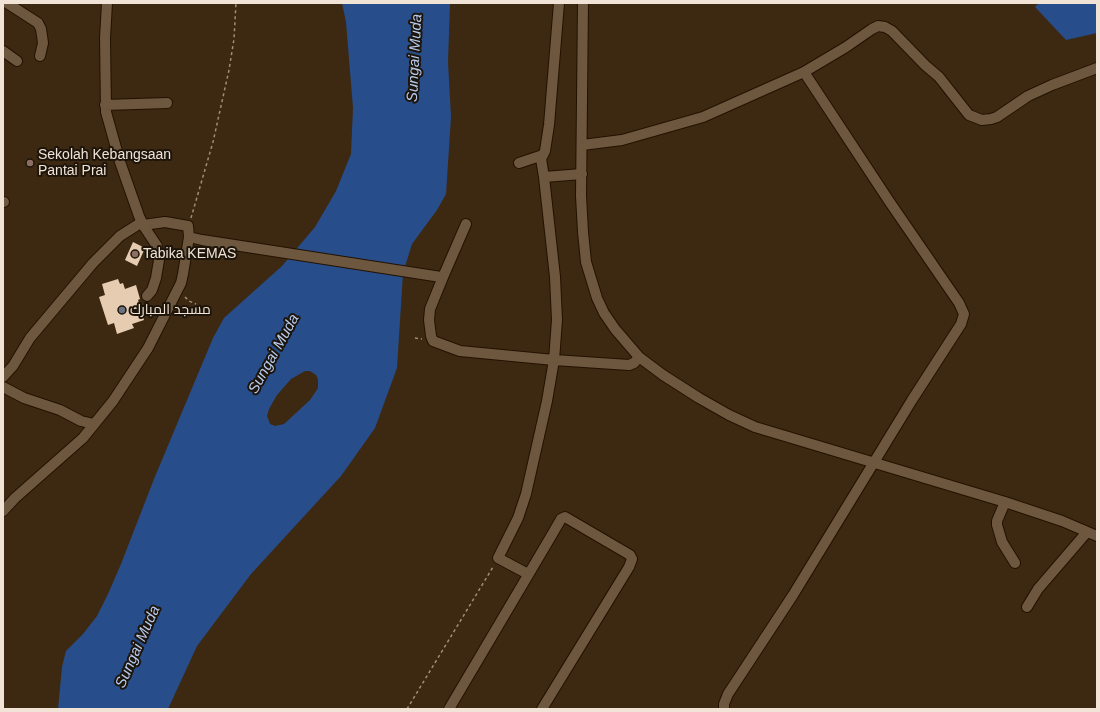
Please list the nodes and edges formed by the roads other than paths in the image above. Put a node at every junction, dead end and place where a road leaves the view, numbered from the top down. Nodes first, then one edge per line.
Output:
1 (7, 3) edge
2 (108, 3) edge
3 (559, 3) edge
4 (583, 3) edge
5 (3, 52) edge
6 (40, 56) dead end
7 (17, 61) dead end
8 (1097, 68) edge
9 (804, 72) junction
10 (167, 103) dead end
11 (105, 105) junction
12 (582, 145) junction
13 (543, 155) junction
14 (519, 163) dead end
15 (582, 174) junction
16 (544, 177) junction
17 (143, 223) junction
18 (466, 224) dead end
19 (189, 237) junction
20 (443, 277) junction
21 (147, 296) dead end
22 (639, 357) junction
23 (554, 360) junction
24 (3, 377) edge
25 (3, 387) edge
26 (94, 424) junction
27 (874, 464) junction
28 (1005, 502) junction
29 (3, 511) edge
30 (1095, 535) edge
31 (1015, 563) dead end
32 (528, 574) junction
33 (1027, 607) dead end
34 (449, 709) edge
35 (542, 709) edge
36 (724, 709) edge

1 - 6 street
2 - 11 street
3 - 13 street
4 - 12 street
5 - 7 street
8 - 9 street
9 - 12 street
9 - 27 street
10 - 11 street
11 - 17 street
12 - 15 street
13 - 14 street
13 - 16 street
15 - 16 street
15 - 22 street
16 - 23 street
17 - 19 street
17 - 21 street
17 - 24 street
18 - 20 street
19 - 20 street
19 - 26 street
20 - 23 street
22 - 23 street
22 - 27 street
23 - 32 street
25 - 26 street
26 - 29 street
27 - 28 street
27 - 36 street
28 - 30 street
28 - 31 street
30 - 33 street
32 - 34 street
32 - 35 street

